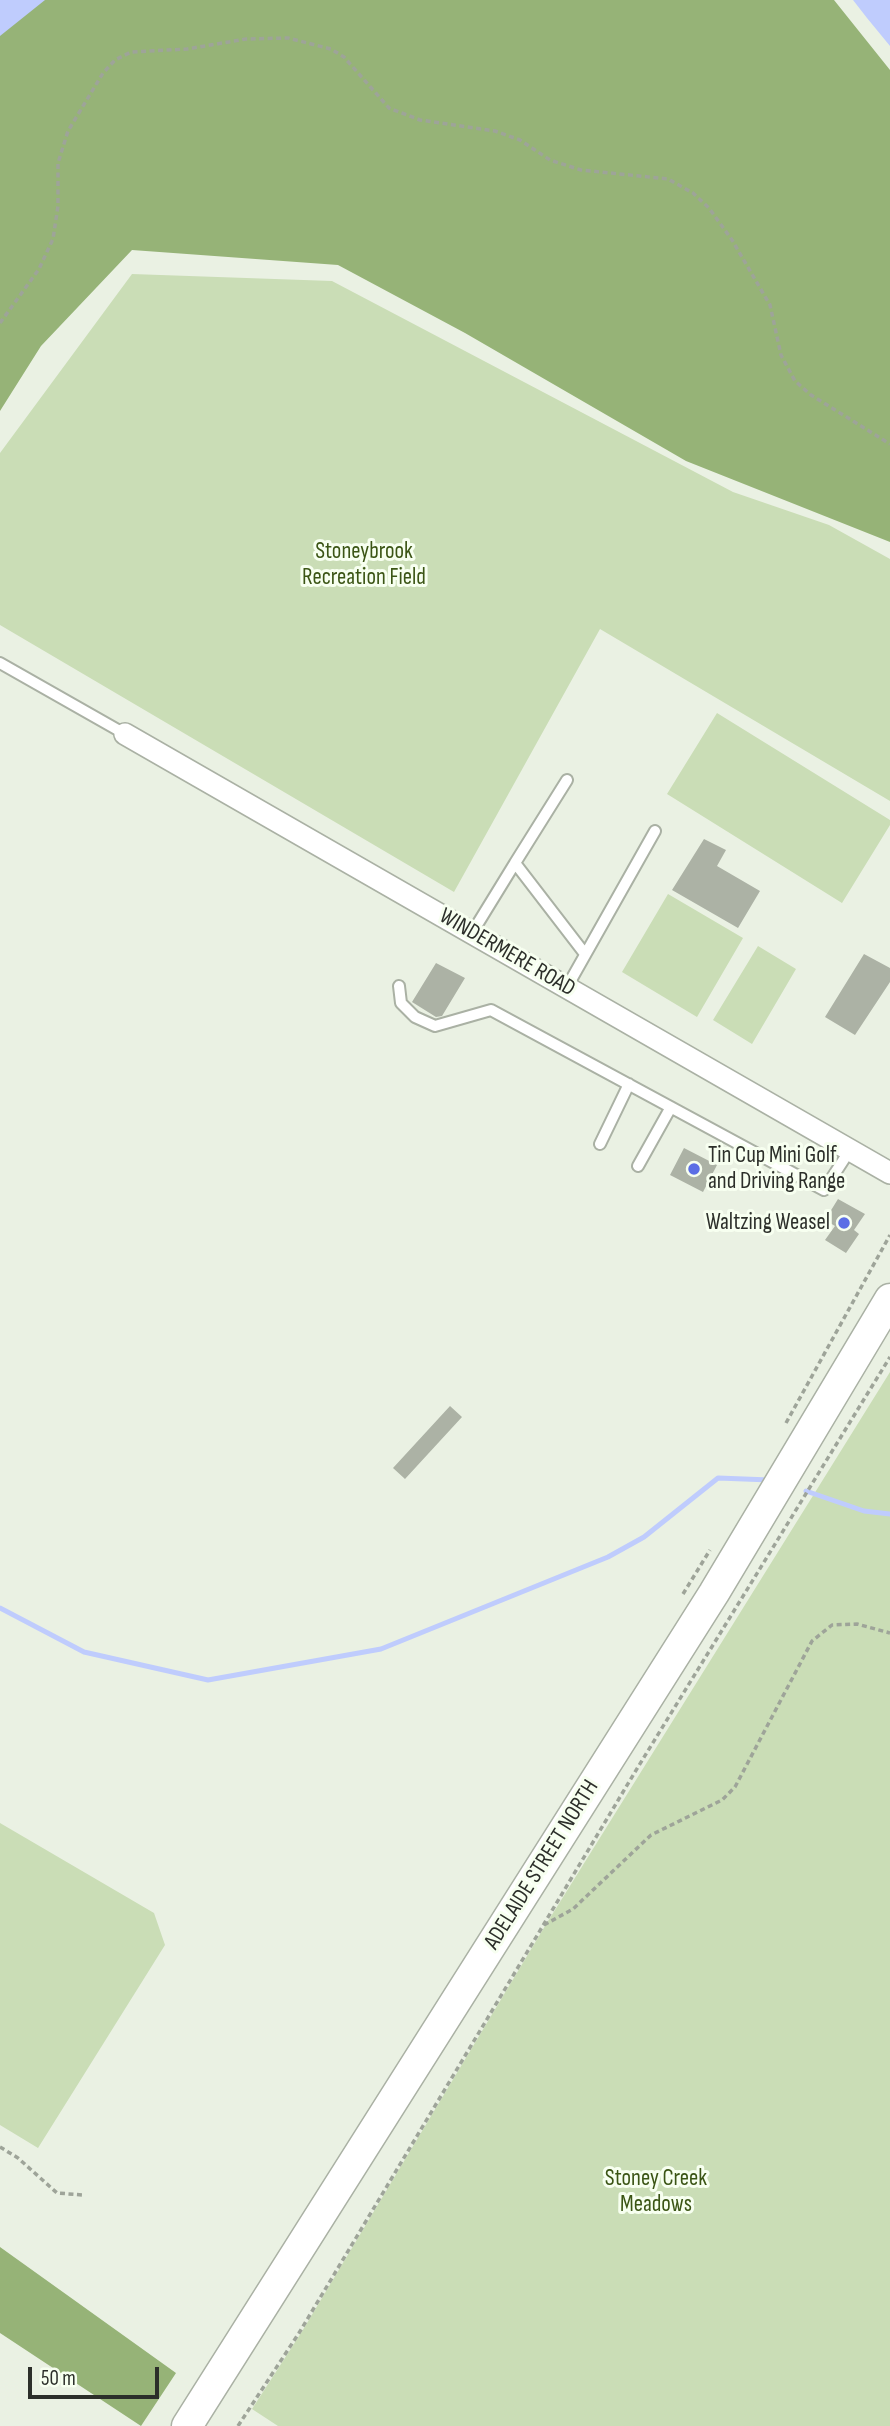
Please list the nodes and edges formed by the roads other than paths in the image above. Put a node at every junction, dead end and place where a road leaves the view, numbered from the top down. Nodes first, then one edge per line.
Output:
1 (0, 663) edge
2 (125, 734) joint
3 (567, 780) dead end
4 (655, 831) dead end
5 (514, 863) junction
6 (472, 933) junction
7 (585, 954) junction
8 (399, 986) dead end
9 (567, 987) junction
10 (629, 1084) junction
11 (671, 1107) junction
12 (600, 1144) dead end
13 (850, 1150) junction
14 (638, 1166) dead end
15 (890, 1173) edge
16 (890, 1299) edge
17 (187, 2426) edge

1 - 2 lane
2 - 6 street, WINDERMERE ROAD
3 - 5 lane
4 - 7 lane
5 - 6 lane
5 - 7 lane
6 - 9 street, WINDERMERE ROAD
7 - 9 lane
8 - 10 lane
9 - 13 street, WINDERMERE ROAD
10 - 11 lane
10 - 12 lane
11 - 13 lane
11 - 14 lane
13 - 15 street, WINDERMERE ROAD
16 - 17 main road, ADELAIDE STREET NORTH

